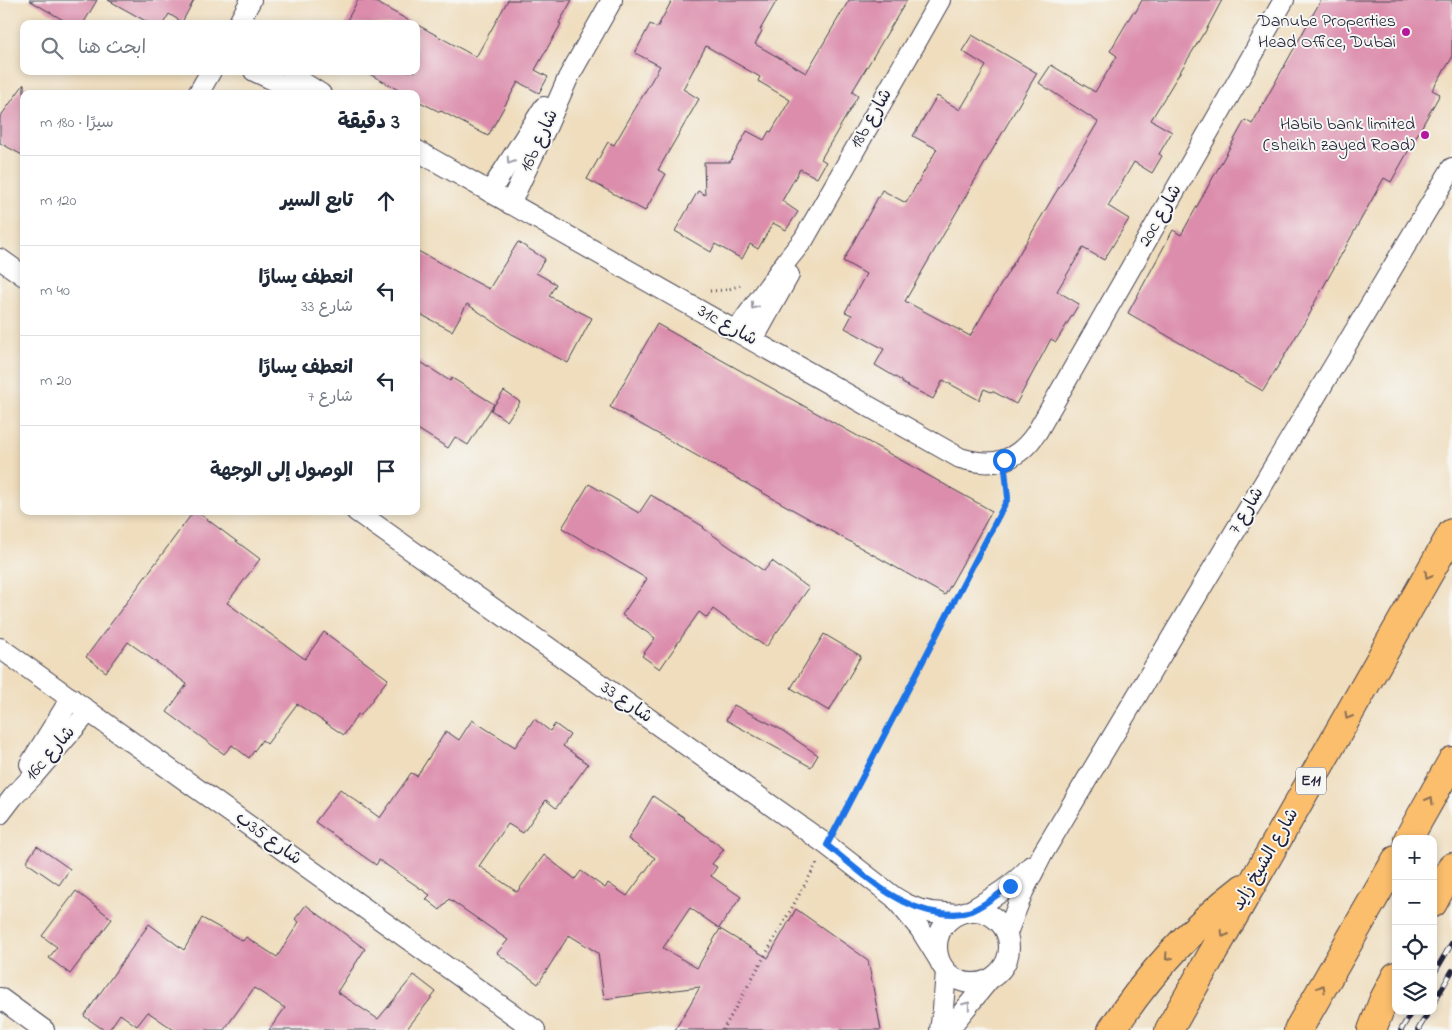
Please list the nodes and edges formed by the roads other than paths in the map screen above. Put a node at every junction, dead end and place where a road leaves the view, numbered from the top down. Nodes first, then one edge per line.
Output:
1 (251, 0) edge
2 (612, 0) edge
3 (940, 0) edge
4 (1284, 0) edge
5 (240, 20) edge
6 (209, 75) edge
7 (263, 75) edge
8 (291, 75) edge
9 (568, 78) junction
10 (200, 90) edge
11 (294, 90) edge
12 (315, 90) edge
13 (420, 152) edge
14 (1452, 168) edge
15 (490, 192) junction
16 (510, 204) junction
17 (0, 259) edge
18 (20, 273) edge
19 (744, 335) junction
20 (1037, 432) joint
21 (362, 515) edge
22 (1452, 533) edge
23 (0, 648) edge
24 (71, 698) junction
25 (89, 711) junction
26 (1452, 761) edge
27 (13, 797) junction
28 (0, 814) edge
29 (1410, 835) edge
30 (1043, 853) junction
31 (1392, 867) edge
32 (1452, 867) edge
33 (1256, 878) junction
34 (1437, 895) edge
35 (894, 897) junction
36 (965, 912) junction
37 (1007, 933) junction
38 (943, 966) junction
39 (988, 981) junction
40 (1392, 984) edge
41 (0, 998) edge
42 (44, 1030) edge
43 (536, 1030) edge
44 (940, 1030) edge
45 (948, 1030) edge
46 (1112, 1030) edge
47 (1169, 1030) edge
48 (1298, 1030) edge
49 (1372, 1030) edge

1 - 5 street
2 - 9 street, 16b شارع
3 - 19 street, 18b شارع
4 - 20 street, 20c شارع
6 - 10 street
7 - 11 street
8 - 12 street
9 -> 15 street, 16b شارع
9 - 16 street, 16b شارع
13 - 15 street, 31c شارع
14 - 30 street, شارع 7
15 - 16 street, 31c شارع
16 - 19 street, 31c شارع
17 - 18 street
19 - 20 street, 31c شارع
21 - 35 street, شارع 33
22 -> 33 highway, شارع الشيخ زايد / E11
23 - 24 street, شارع 35ب
24 - 25 street, شارع 35ب
24 - 27 street, 16c شارع
25 - 27 street, 16c شارع
25 - 43 street, شارع 35ب
29 -> 26 highway
27 - 28 street, 16c شارع
30 - 36 street, شارع 7
30 - 37 street, شارع 7
48 -> 31 highway
32 - 34 highway
33 -> 46 highway
33 -> 47 highway, شارع الشيخ زايد / E11
35 - 36 street, شارع 33
35 - 38 street, شارع 33
36 - 37 street
36 - 38 street
37 - 39 street
38 - 39 street
38 - 44 street
45 -> 39 street
40 - 49 highway
41 - 42 street

